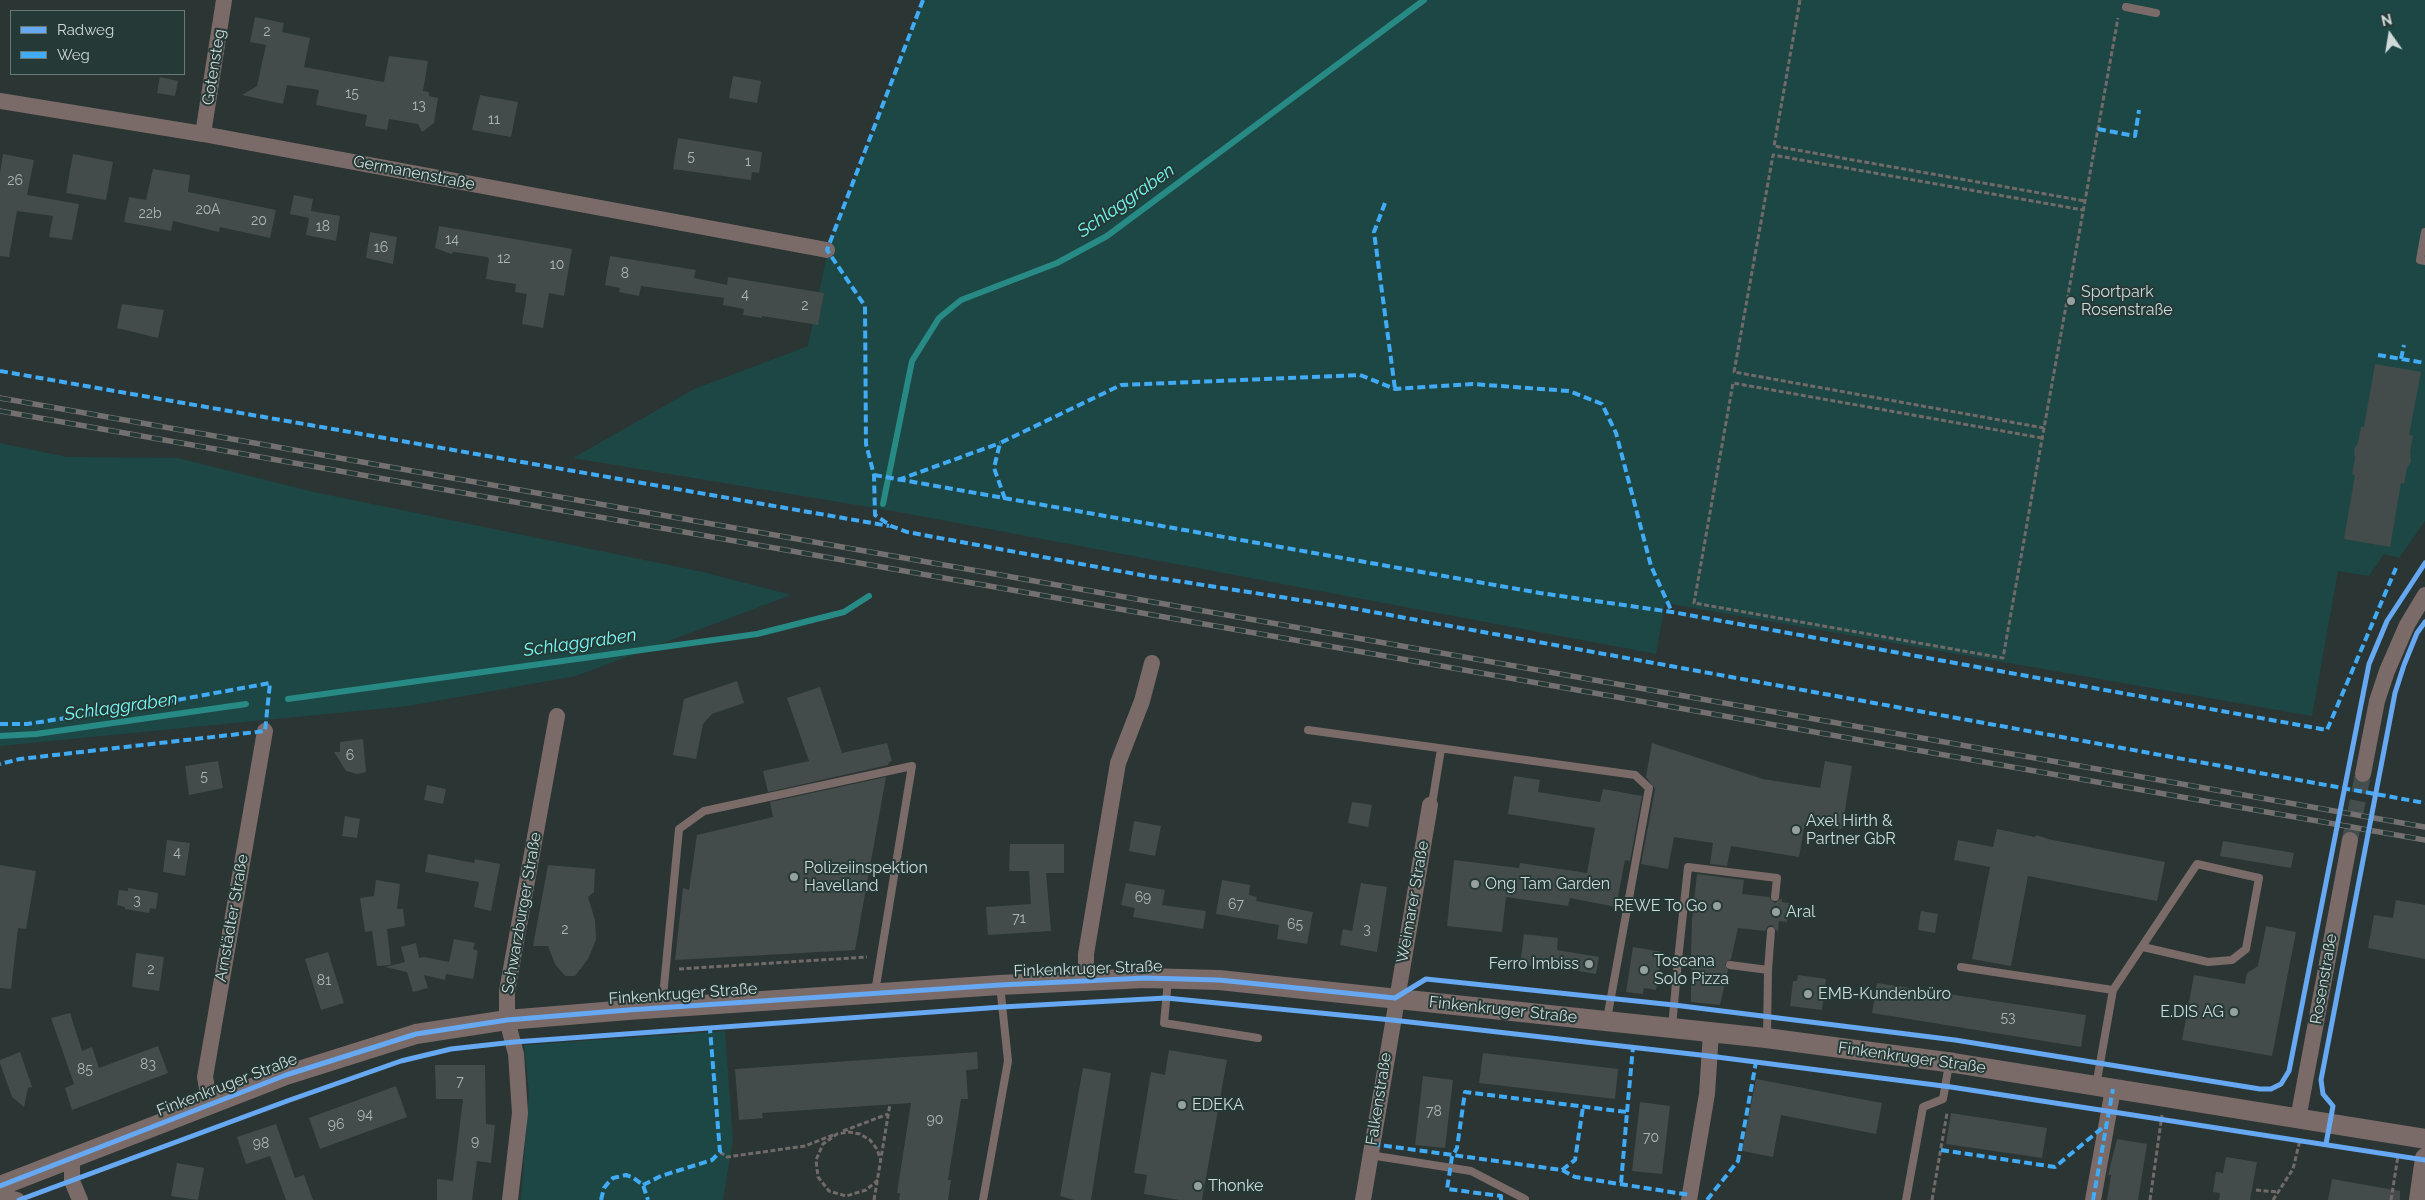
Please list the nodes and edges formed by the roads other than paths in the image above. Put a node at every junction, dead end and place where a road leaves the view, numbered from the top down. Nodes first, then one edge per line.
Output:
1 (224, 0) edge
2 (2123, 8) road end
3 (2156, 13) dead end
4 (0, 101) edge
5 (203, 134) junction
6 (2425, 232) edge
7 (827, 250) dead end
8 (2425, 261) edge
9 (2425, 595) edge
10 (1152, 663) dead end
11 (557, 716) dead end
12 (1308, 730) dead end
13 (264, 731) dead end
14 (1441, 748) junction
15 (2363, 774) tunnel mouth
16 (1430, 805) joint
17 (2350, 840) tunnel mouth
18 (1775, 898) dead end
19 (1770, 931) dead end
20 (2143, 947) junction
21 (1678, 960) junction
22 (1691, 961) dead end
23 (1730, 965) dead end
24 (1961, 967) dead end
25 (1768, 970) junction
26 (1168, 978) junction
27 (1086, 980) junction
28 (1000, 985) junction
29 (2113, 990) junction
30 (874, 994) junction
31 (1395, 998) junction
32 (662, 1008) junction
33 (507, 1020) junction
34 (1606, 1021) junction
35 (1672, 1028) junction
36 (1711, 1032) junction
37 (1258, 1038) dead end
38 (1766, 1038) junction
39 (1949, 1062) junction
40 (2105, 1087) junction
41 (210, 1105) junction
42 (2298, 1119) junction
43 (2425, 1139) edge
44 (1370, 1155) junction
45 (72, 1158) junction
46 (2425, 1158) edge
47 (0, 1186) edge
48 (0, 1196) edge
49 (17, 1200) edge
50 (80, 1200) edge
51 (510, 1200) edge
52 (983, 1200) edge
53 (1363, 1200) edge
54 (1525, 1200) edge
55 (1688, 1200) edge
56 (1906, 1200) edge
57 (2093, 1200) edge
58 (2418, 1200) edge

1 - 5 street, Gotensteg
2 - 3 lane
4 - 5 street, Germanenstraße
5 - 7 street, Germanenstraße
6 - 8 lane
9 - 15 street
10 - 27 street, Finkenkruger Straße
11 - 33 street, Schwarzburger Straße
12 - 14 lane
13 - 41 street, Arnstädter Straße
14 - 16 lane
14 - 34 lane
16 - 31 street, Weimarer Straße
17 - 42 street, Rosenstraße
18 - 21 lane
19 - 25 lane
20 - 20 lane
20 - 29 lane
21 - 22 lane
21 - 35 lane
23 - 25 lane
24 - 29 lane
25 - 38 lane
26 - 27 street, Finkenkruger Straße
26 - 31 street, Finkenkruger Straße
26 - 37 lane
27 - 28 street, Finkenkruger Straße
28 - 30 street, Finkenkruger Straße
28 - 52 lane
29 - 40 lane
30 - 32 street, Finkenkruger Straße
30 - 32 lane
31 - 34 street, Finkenkruger Straße
31 - 44 street, Falkenstraße
32 - 33 street, Finkenkruger Straße
33 - 41 street, Finkenkruger Straße
33 - 51 street, Schwarzburger Straße
34 - 35 street, Finkenkruger Straße
35 - 36 street, Finkenkruger Straße
36 - 38 street, Finkenkruger Straße
36 - 55 street
38 - 39 street, Finkenkruger Straße
39 - 40 street, Finkenkruger Straße
39 - 56 lane
40 - 42 street, Finkenkruger Straße
40 - 57 street
41 - 45 street, Finkenkruger Straße
42 - 43 street, Finkenkruger Straße
44 - 53 street, Falkenstraße
44 - 54 lane
45 - 47 street, Finkenkruger Straße
45 - 50 street
46 - 58 street
48 - 49 street

